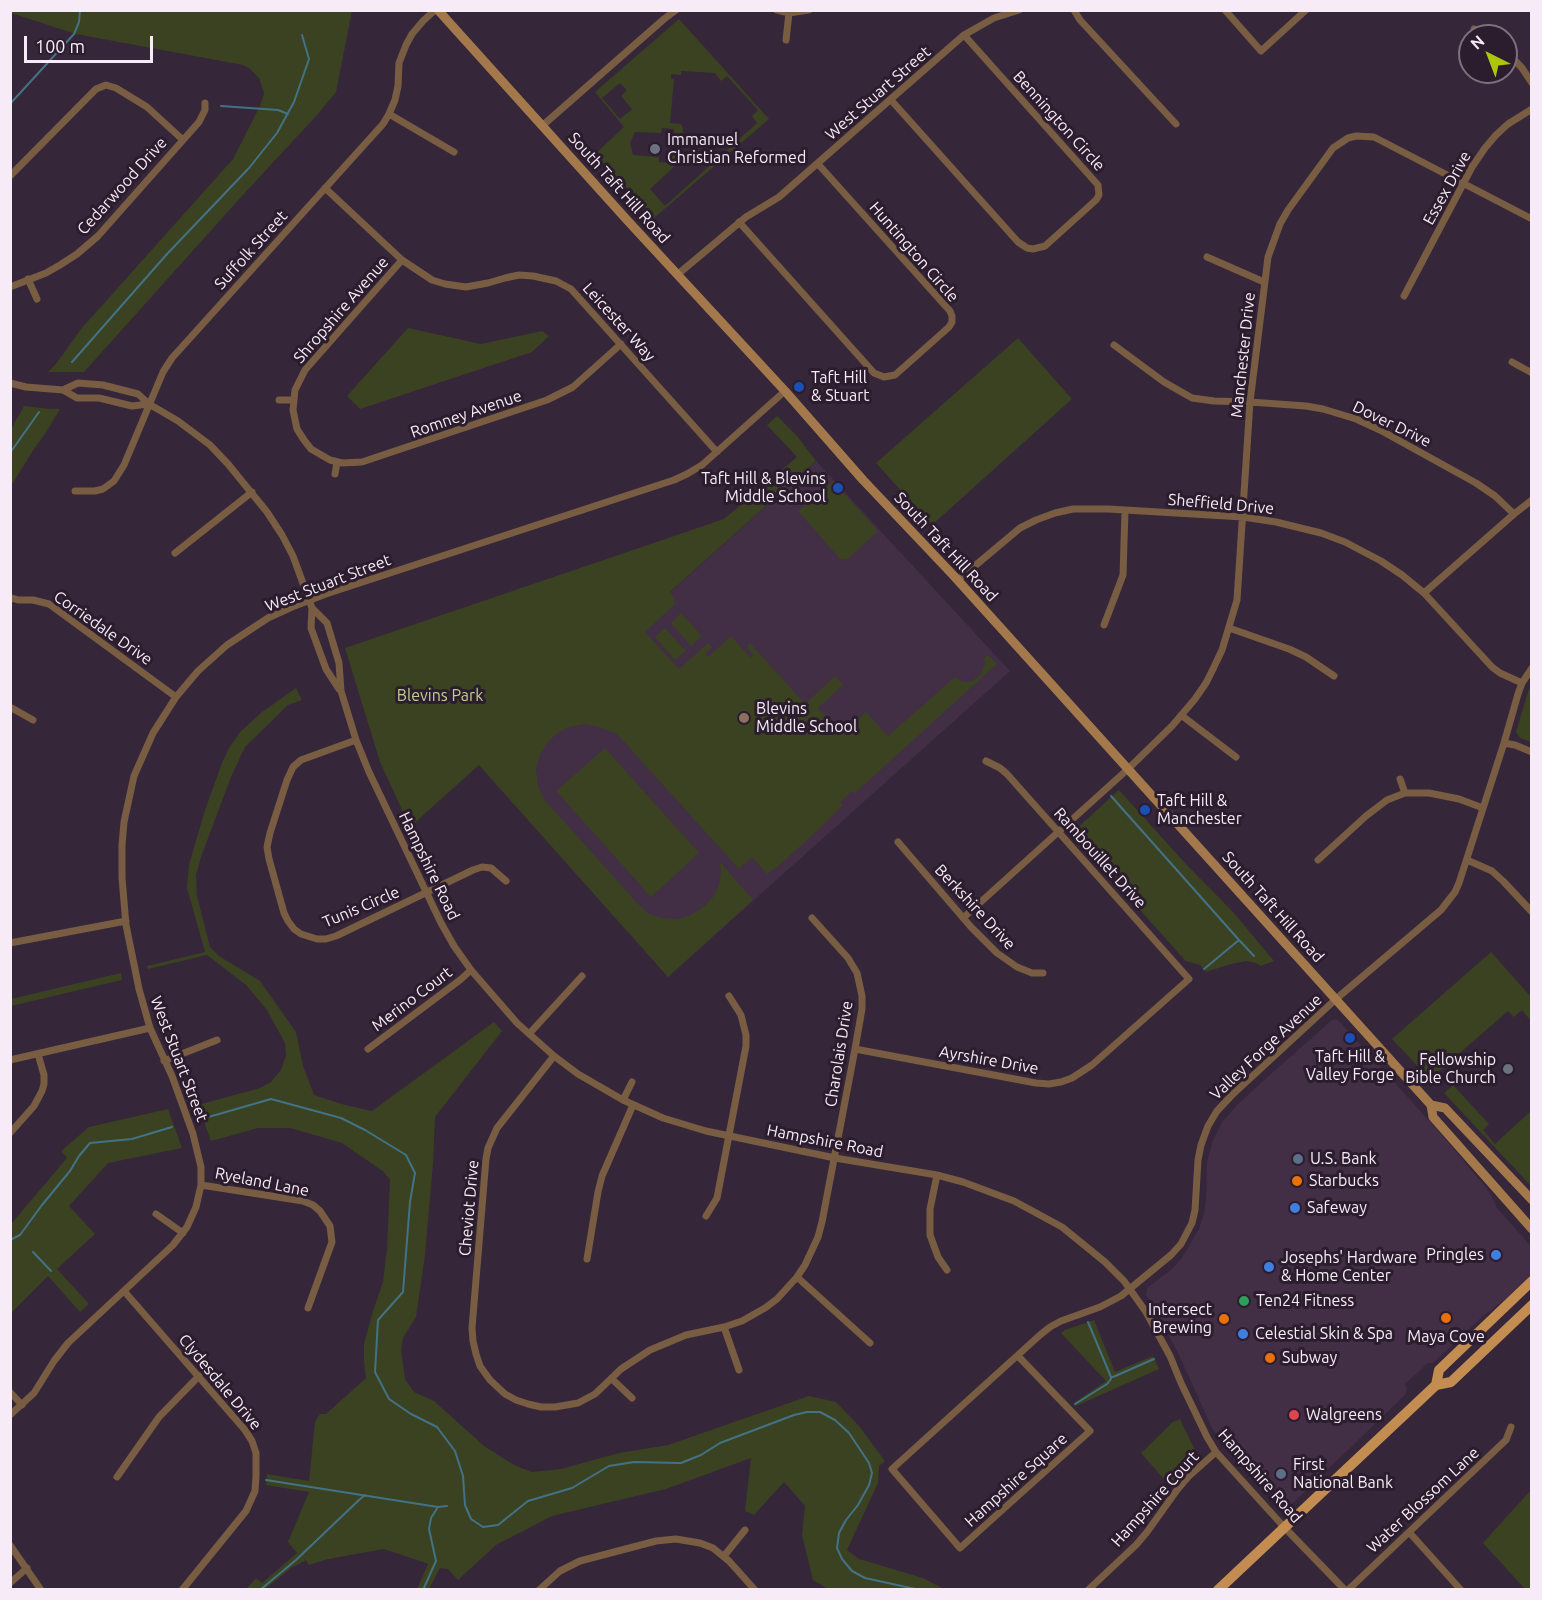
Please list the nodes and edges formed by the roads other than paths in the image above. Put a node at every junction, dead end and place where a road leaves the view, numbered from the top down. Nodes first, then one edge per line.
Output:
1 (437, 10) edge
2 (676, 10) edge
3 (777, 10) edge
4 (808, 10) edge
5 (1074, 10) edge
6 (1225, 10) edge
7 (1306, 10) edge
8 (1017, 11) edge
9 (789, 13) junction
10 (964, 35) junction
11 (786, 40) dead end
12 (1518, 64) edge
13 (1532, 83) edge
14 (891, 100) junction
15 (205, 103) dead end
16 (1532, 108) edge
17 (389, 114) junction
18 (1176, 124) dead end
19 (542, 126) junction
20 (183, 140) junction
21 (454, 152) dead end
22 (818, 164) junction
23 (10, 176) edge
24 (1464, 183) junction
25 (325, 188) junction
26 (1532, 219) edge
27 (740, 222) junction
28 (1207, 257) dead end
29 (402, 260) junction
30 (678, 275) junction
31 (28, 279) junction
32 (1264, 282) junction
33 (10, 287) edge
34 (1404, 296) dead end
35 (37, 299) dead end
36 (621, 344) junction
37 (1114, 345) dead end
38 (1512, 362) dead end
39 (1532, 373) edge
40 (10, 383) edge
41 (63, 390) junction
42 (784, 392) junction
43 (279, 400) dead end
44 (293, 400) junction
45 (1250, 402) junction
46 (149, 404) junction
47 (717, 452) junction
48 (337, 462) junction
49 (335, 474) dead end
50 (75, 491) dead end
51 (252, 492) junction
52 (1532, 500) edge
53 (1125, 511) junction
54 (1514, 514) junction
55 (1243, 517) junction
56 (175, 553) dead end
57 (958, 580) junction
58 (1424, 593) junction
59 (10, 600) edge
60 (311, 604) junction
61 (1104, 625) dead end
62 (1229, 628) junction
63 (1532, 668) edge
64 (1334, 676) dead end
65 (1522, 683) junction
66 (341, 691) junction
67 (176, 697) junction
68 (10, 707) edge
69 (1181, 716) junction
70 (33, 720) dead end
71 (356, 740) junction
72 (1504, 743) junction
73 (1532, 752) edge
74 (1236, 757) dead end
75 (986, 761) dead end
76 (1128, 769) junction
77 (1400, 779) dead end
78 (1405, 793) junction
79 (1483, 808) junction
80 (1059, 832) junction
81 (898, 842) dead end
82 (1318, 860) dead end
83 (1467, 860) junction
84 (506, 881) dead end
85 (427, 893) junction
86 (1532, 912) edge
87 (812, 918) dead end
88 (963, 918) junction
89 (126, 921) junction
90 (10, 943) edge
91 (471, 970) junction
92 (1043, 973) dead end
93 (582, 976) dead end
94 (1189, 979) joint
95 (729, 996) dead end
96 (1336, 999) junction
97 (150, 1028) junction
98 (529, 1034) junction
99 (217, 1040) dead end
100 (368, 1049) dead end
101 (855, 1049) junction
102 (38, 1054) junction
103 (554, 1056) junction
104 (10, 1060) edge
105 (164, 1061) junction
106 (632, 1082) dead end
107 (623, 1100) junction
108 (633, 1105) junction
109 (1431, 1105) junction
110 (10, 1133) edge
111 (729, 1136) junction
112 (835, 1158) junction
113 (937, 1175) junction
114 (201, 1185) junction
115 (1532, 1200) edge
116 (156, 1214) dead end
117 (706, 1216) dead end
118 (1532, 1229) edge
119 (183, 1233) junction
120 (587, 1259) dead end
121 (947, 1270) dead end
122 (797, 1277) junction
123 (1532, 1281) edge
124 (1130, 1289) junction
125 (124, 1291) junction
126 (1532, 1305) edge
127 (308, 1308) dead end
128 (724, 1327) junction
129 (870, 1343) dead end
130 (1017, 1356) junction
131 (739, 1370) dead end
132 (199, 1376) junction
133 (612, 1378) junction
134 (490, 1380) joint
135 (1436, 1384) junction
136 (10, 1392) edge
137 (632, 1398) dead end
138 (22, 1405) junction
139 (10, 1415) edge
140 (1511, 1427) dead end
141 (1216, 1452) junction
142 (892, 1469) joint
143 (117, 1478) dead end
144 (1284, 1527) junction
145 (745, 1530) dead end
146 (1409, 1532) junction
147 (10, 1545) edge
148 (724, 1556) junction
149 (27, 1568) junction
150 (10, 1583) edge
151 (40, 1590) edge
152 (182, 1590) edge
153 (539, 1590) edge
154 (755, 1590) edge
155 (1088, 1590) edge
156 (1218, 1590) edge
157 (1346, 1590) edge
158 (1461, 1590) edge

1 - 17 street, Suffolk Street
1 - 19 main road, South Taft Hill Road
2 - 19 street
3 - 9 street
4 - 9 street
5 - 18 street
6 - 7 street
8 - 10 street, West Stuart Street
9 - 11 street
10 - 14 street, West Stuart Street
10 - 14 street, Bennington Circle
12 - 13 street
14 - 22 street, West Stuart Street
15 - 20 street, Cedarwood Drive
16 - 24 street, Essex Drive
17 - 21 street
17 - 25 street, Suffolk Street
19 - 30 main road, South Taft Hill Road
20 - 23 street
20 - 31 street, Cedarwood Drive
22 - 27 street, West Stuart Street
22 - 27 street, Huntington Circle
24 - 26 street, Manchester Drive
24 - 32 street, Manchester Drive
24 - 34 street, Essex Drive
25 - 29 street, Leicester Way
25 - 46 street, Suffolk Street
27 - 30 street, West Stuart Street
28 - 32 street
29 - 36 street, Leicester Way
29 - 44 street, Shropshire Avenue
30 - 42 main road, South Taft Hill Road
31 - 33 street, Cedarwood Drive
31 - 35 street
32 - 45 street, Manchester Drive
36 - 47 street, Leicester Way
36 - 48 street, Romney Avenue
37 - 45 street, Dover Drive
38 - 39 street
40 - 41 street, Hampshire Road
41 - 46 street, Hampshire Road
41 - 46 street, Hampshire Road
42 - 47 street, West Stuart Street
42 - 57 main road, South Taft Hill Road
43 - 44 street
44 - 48 street, Shropshire Avenue
45 - 54 street, Dover Drive
45 - 55 street, Manchester Drive
46 - 50 street, Suffolk Street
46 - 51 street, Hampshire Road
47 - 60 street, West Stuart Street
48 - 49 street
51 - 56 street
51 - 60 street, Hampshire Road
52 - 54 street
53 - 55 street, Sheffield Drive
53 - 57 street, Sheffield Drive
53 - 61 street
54 - 58 street
55 - 58 street, Sheffield Drive
55 - 62 street, Manchester Drive
57 - 76 main road, South Taft Hill Road
58 - 65 street, Sheffield Drive
59 - 67 street, Corriedale Drive
60 - 66 street, Hampshire Road
60 - 66 street, Hampshire Road
60 - 67 street, West Stuart Street
62 - 64 street
62 - 69 street, Manchester Drive
63 - 65 street, Valley Forge Avenue
65 - 72 street, Valley Forge Avenue
66 - 71 street, Hampshire Road
67 - 89 street, West Stuart Street
68 - 70 street
69 - 74 street
69 - 76 street, Manchester Drive
71 - 85 street, Hampshire Road
71 - 85 street, Tunis Circle
72 - 73 street
72 - 79 street, Valley Forge Avenue
75 - 80 street, Rambouillet Drive
76 - 80 street, Manchester Drive
76 - 96 main road, South Taft Hill Road
77 - 78 street
78 - 79 street
78 - 82 street
79 - 83 street, Valley Forge Avenue
80 - 88 street, Manchester Drive
80 - 94 street, Rambouillet Drive
81 - 88 street, Berkshire Drive
83 - 86 street
83 - 96 street, Valley Forge Avenue
84 - 85 street, Tunis Circle
85 - 91 street, Hampshire Road
87 - 101 street, Charolais Drive
88 - 92 street, Berkshire Drive
89 - 90 street
89 - 97 street, West Stuart Street
91 - 98 street, Hampshire Road
91 - 100 street, Merino Court
93 - 98 street
94 - 101 street, Ayrshire Drive
95 - 111 street
96 - 109 main road, South Taft Hill Road
96 - 124 street, Valley Forge Avenue
97 - 102 street
97 - 105 street, West Stuart Street
98 - 103 street, Hampshire Road
99 - 105 street
101 - 112 street, Charolais Drive
102 - 104 street
102 - 110 street
103 - 107 street, Hampshire Road
103 - 134 street, Cheviot Drive
105 - 114 street, West Stuart Street
106 - 107 street
107 - 108 street, Hampshire Road
108 - 111 street, Hampshire Road
108 - 120 street
109 - 115 main road, South Taft Hill Road
109 - 118 main road, South Taft Hill Road
111 - 112 street, Hampshire Road
111 - 117 street
112 - 113 street, Hampshire Road
112 - 122 street, Charolais Drive
113 - 121 street
113 - 124 street, Hampshire Road
114 - 119 street, West Stuart Street
114 - 127 street, Ryeland Lane
116 - 119 street
119 - 125 street, West Stuart Street
122 - 128 street, Charolais Drive
122 - 129 street
123 - 135 main road
124 - 130 street, Valley Forge Avenue
124 - 141 street, Hampshire Road
125 - 132 street, Clydesdale Drive
125 - 138 street, West Stuart Street
126 - 135 main road
128 - 131 street
128 - 133 street, Charolais Drive
130 - 142 street, Valley Forge Avenue
130 - 142 street, Hampshire Square
132 - 143 street
132 - 152 street, Clydesdale Drive
133 - 134 street, Charolais Drive
133 - 137 street
135 - 144 main road
136 - 138 street
138 - 139 street, West Stuart Street
140 - 146 street, Water Blossom Lane
141 - 144 street, Hampshire Road
141 - 155 street, Hampshire Court
144 - 156 main road
144 - 157 street, Hampshire Road
145 - 148 street
146 - 157 street, Water Blossom Lane
146 - 158 street
147 - 149 street
148 - 153 street
148 - 154 street
149 - 150 street
149 - 151 street

